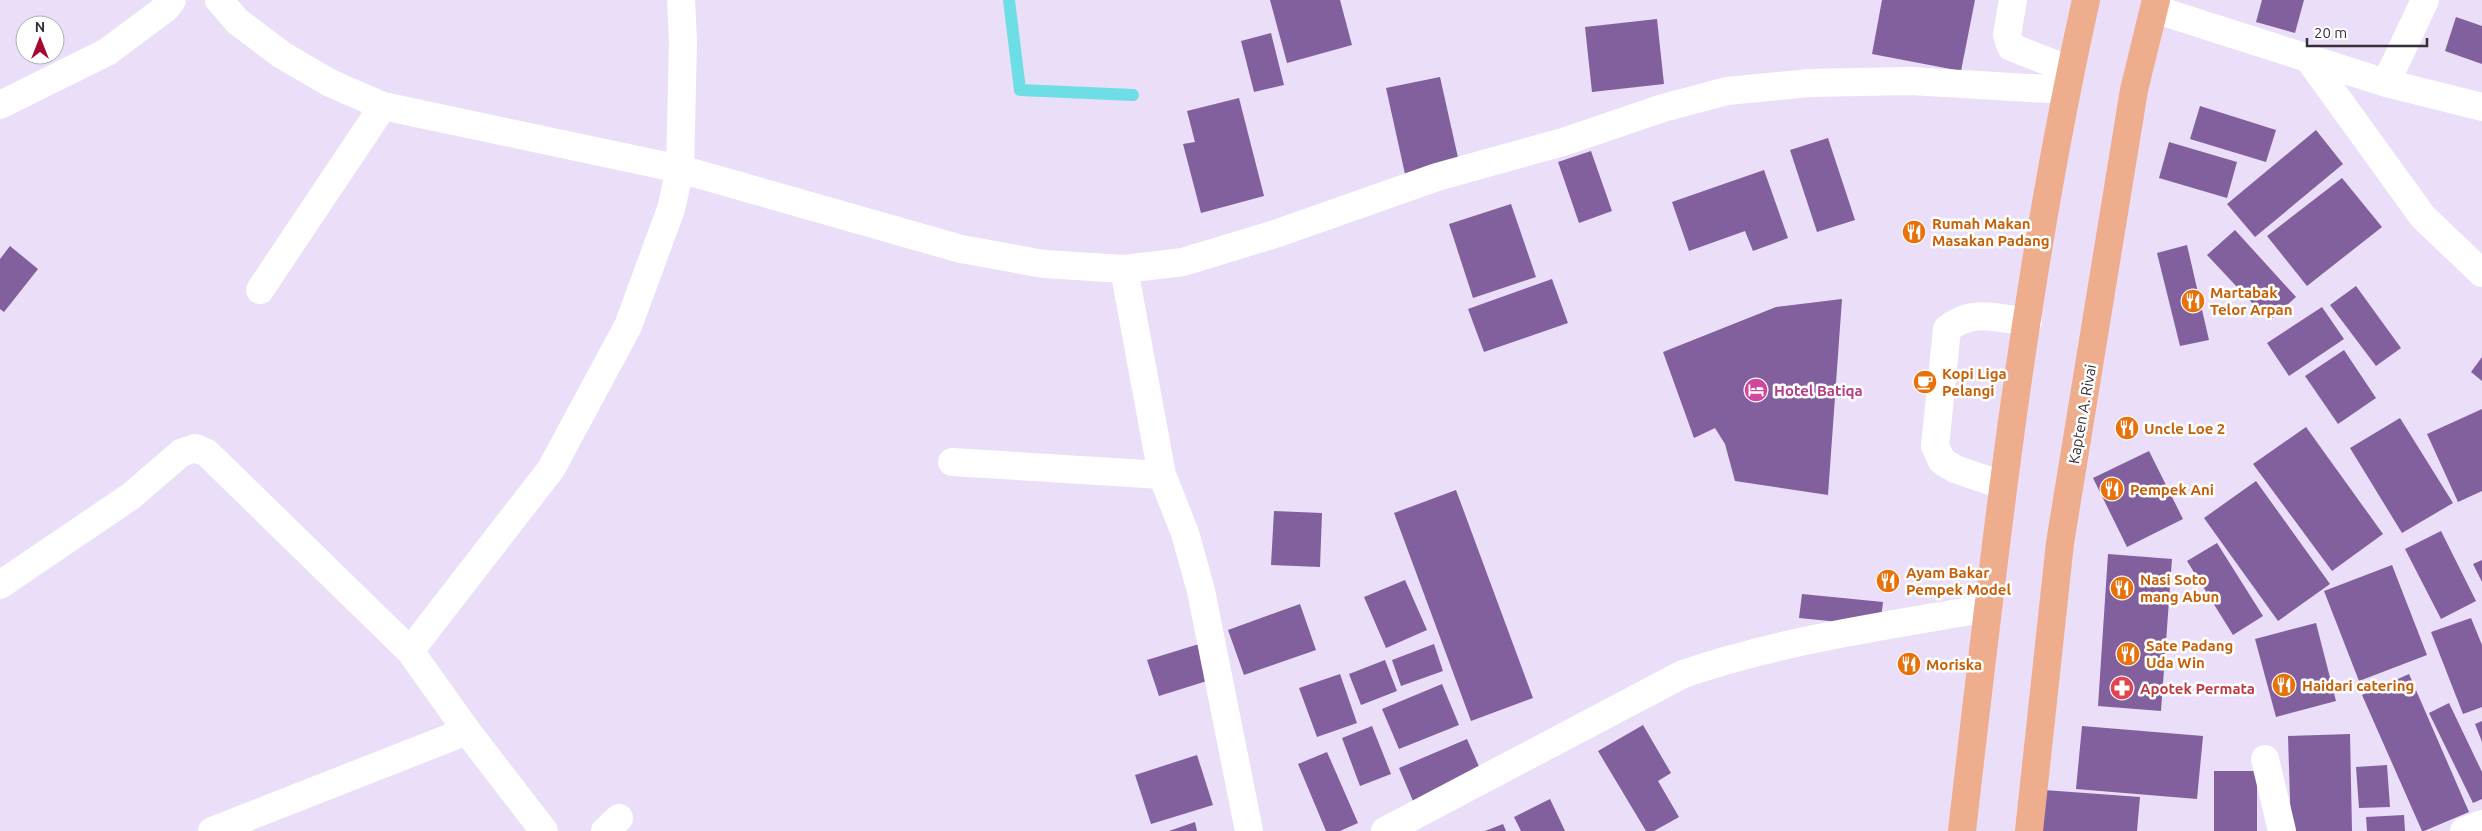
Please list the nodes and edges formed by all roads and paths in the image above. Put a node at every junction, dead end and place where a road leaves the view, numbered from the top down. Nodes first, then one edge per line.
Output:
1 (172, 0) edge
2 (219, 0) edge
3 (681, 0) edge
4 (2013, 0) edge
5 (2086, 0) edge
6 (2425, 0) edge
7 (2155, 5) edge
8 (2308, 58) junction
9 (2068, 80) junction
10 (2386, 82) junction
11 (0, 105) edge
12 (383, 106) junction
13 (2482, 107) edge
14 (680, 169) junction
15 (1124, 269) junction
16 (2482, 273) edge
17 (260, 290) dead end
18 (2028, 322) junction
19 (952, 462) dead end
20 (1162, 475) junction
21 (2002, 485) junction
22 (0, 585) edge
23 (1987, 608) junction
24 (410, 651) junction
25 (467, 731) junction
26 (2266, 759) dead end
27 (2482, 824) edge
28 (212, 831) edge
29 (544, 831) edge
30 (1249, 831) edge
31 (1385, 831) edge
32 (1962, 831) edge
33 (2029, 831) edge
34 (2282, 831) edge
35 (2464, 831) edge

1 - 11 street
2 - 12 street
3 - 14 street
4 - 9 street
5 - 9 main road
6 - 10 street
7 - 8 street
7 - 33 main road, Kapten A. Rivai
8 - 10 street
8 - 16 street
9 - 15 street
9 - 18 main road
10 - 13 street
12 - 14 street
12 - 17 street
14 - 15 street
14 - 24 street
15 - 20 street
18 - 21 main road
18 - 21 street
19 - 20 street
20 - 30 street
21 - 23 main road
22 - 24 street
23 - 31 street
23 - 32 main road
24 - 25 street
25 - 28 street
25 - 29 street
26 - 34 street
27 - 35 street

